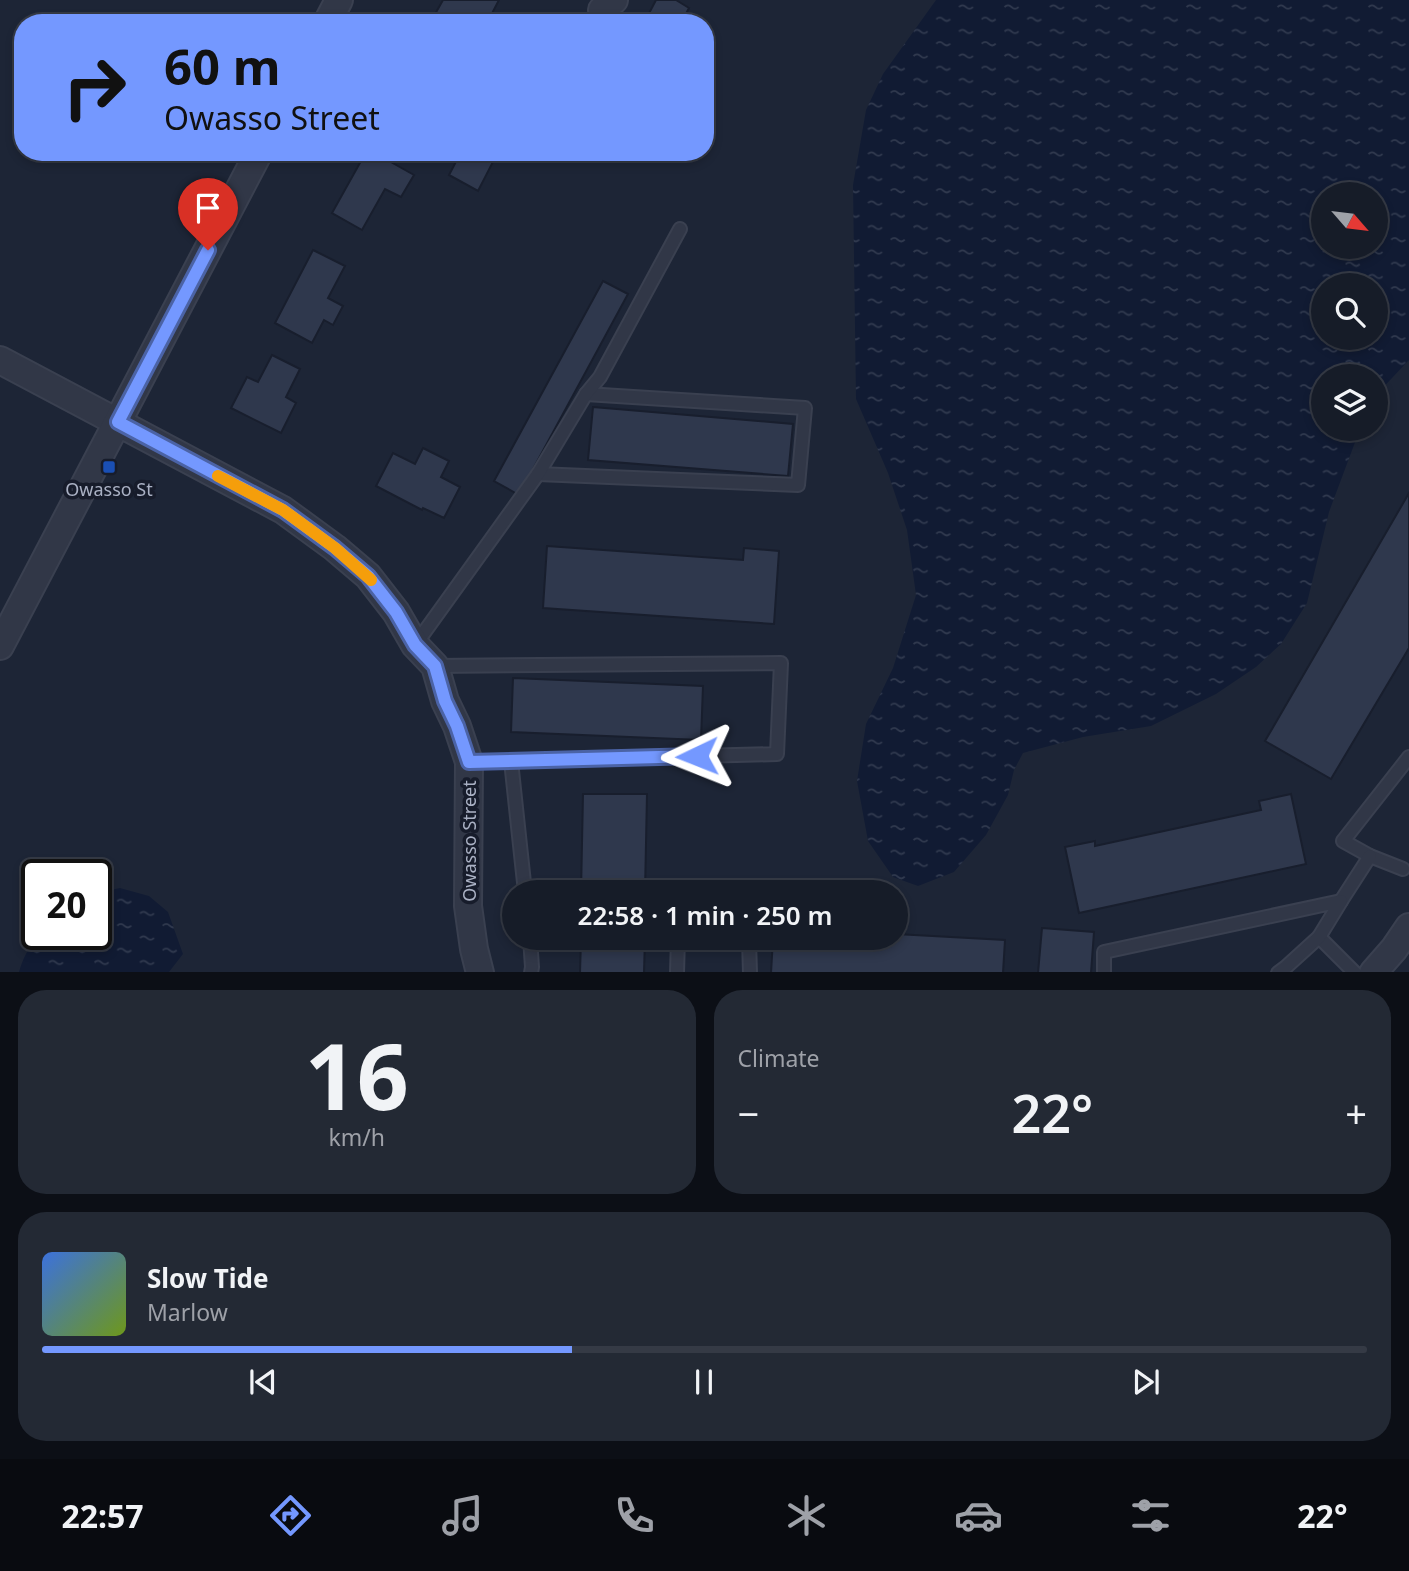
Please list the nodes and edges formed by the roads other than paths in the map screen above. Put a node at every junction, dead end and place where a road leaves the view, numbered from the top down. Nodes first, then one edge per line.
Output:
1 (254, 161) edge
2 (680, 229) dead end
3 (0, 360) edge
4 (586, 394) junction
5 (118, 422) junction
6 (538, 474) junction
7 (415, 645) junction
8 (0, 646) edge
9 (435, 666) junction
10 (1409, 757) edge
11 (511, 761) junction
12 (469, 762) junction
13 (1370, 856) junction
14 (1403, 869) dead end
15 (524, 880) edge
16 (1341, 901) junction
17 (1409, 927) edge
18 (1319, 937) junction
19 (531, 950) edge
20 (678, 950) edge
21 (749, 950) edge
22 (480, 972) edge
23 (531, 972) edge
24 (677, 972) edge
25 (750, 972) edge
26 (1104, 972) edge
27 (1278, 972) edge
28 (1355, 972) edge
29 (1373, 972) edge

1 - 5 street
2 - 4 lane
3 - 5 street, Owasso Street
4 - 6 lane
4 - 6 lane
5 - 7 street, Owasso Street
5 - 8 street
6 - 7 lane
7 - 9 street, Owasso Street
9 - 11 lane
9 - 12 street, Owasso Street
10 - 13 lane
11 - 12 lane
11 - 15 lane
12 - 22 street, Owasso Street
13 - 14 lane
13 - 16 lane
16 - 18 lane
16 - 26 lane
17 - 29 street
18 - 27 lane
18 - 28 lane
19 - 23 lane
20 - 24 lane
21 - 25 lane

